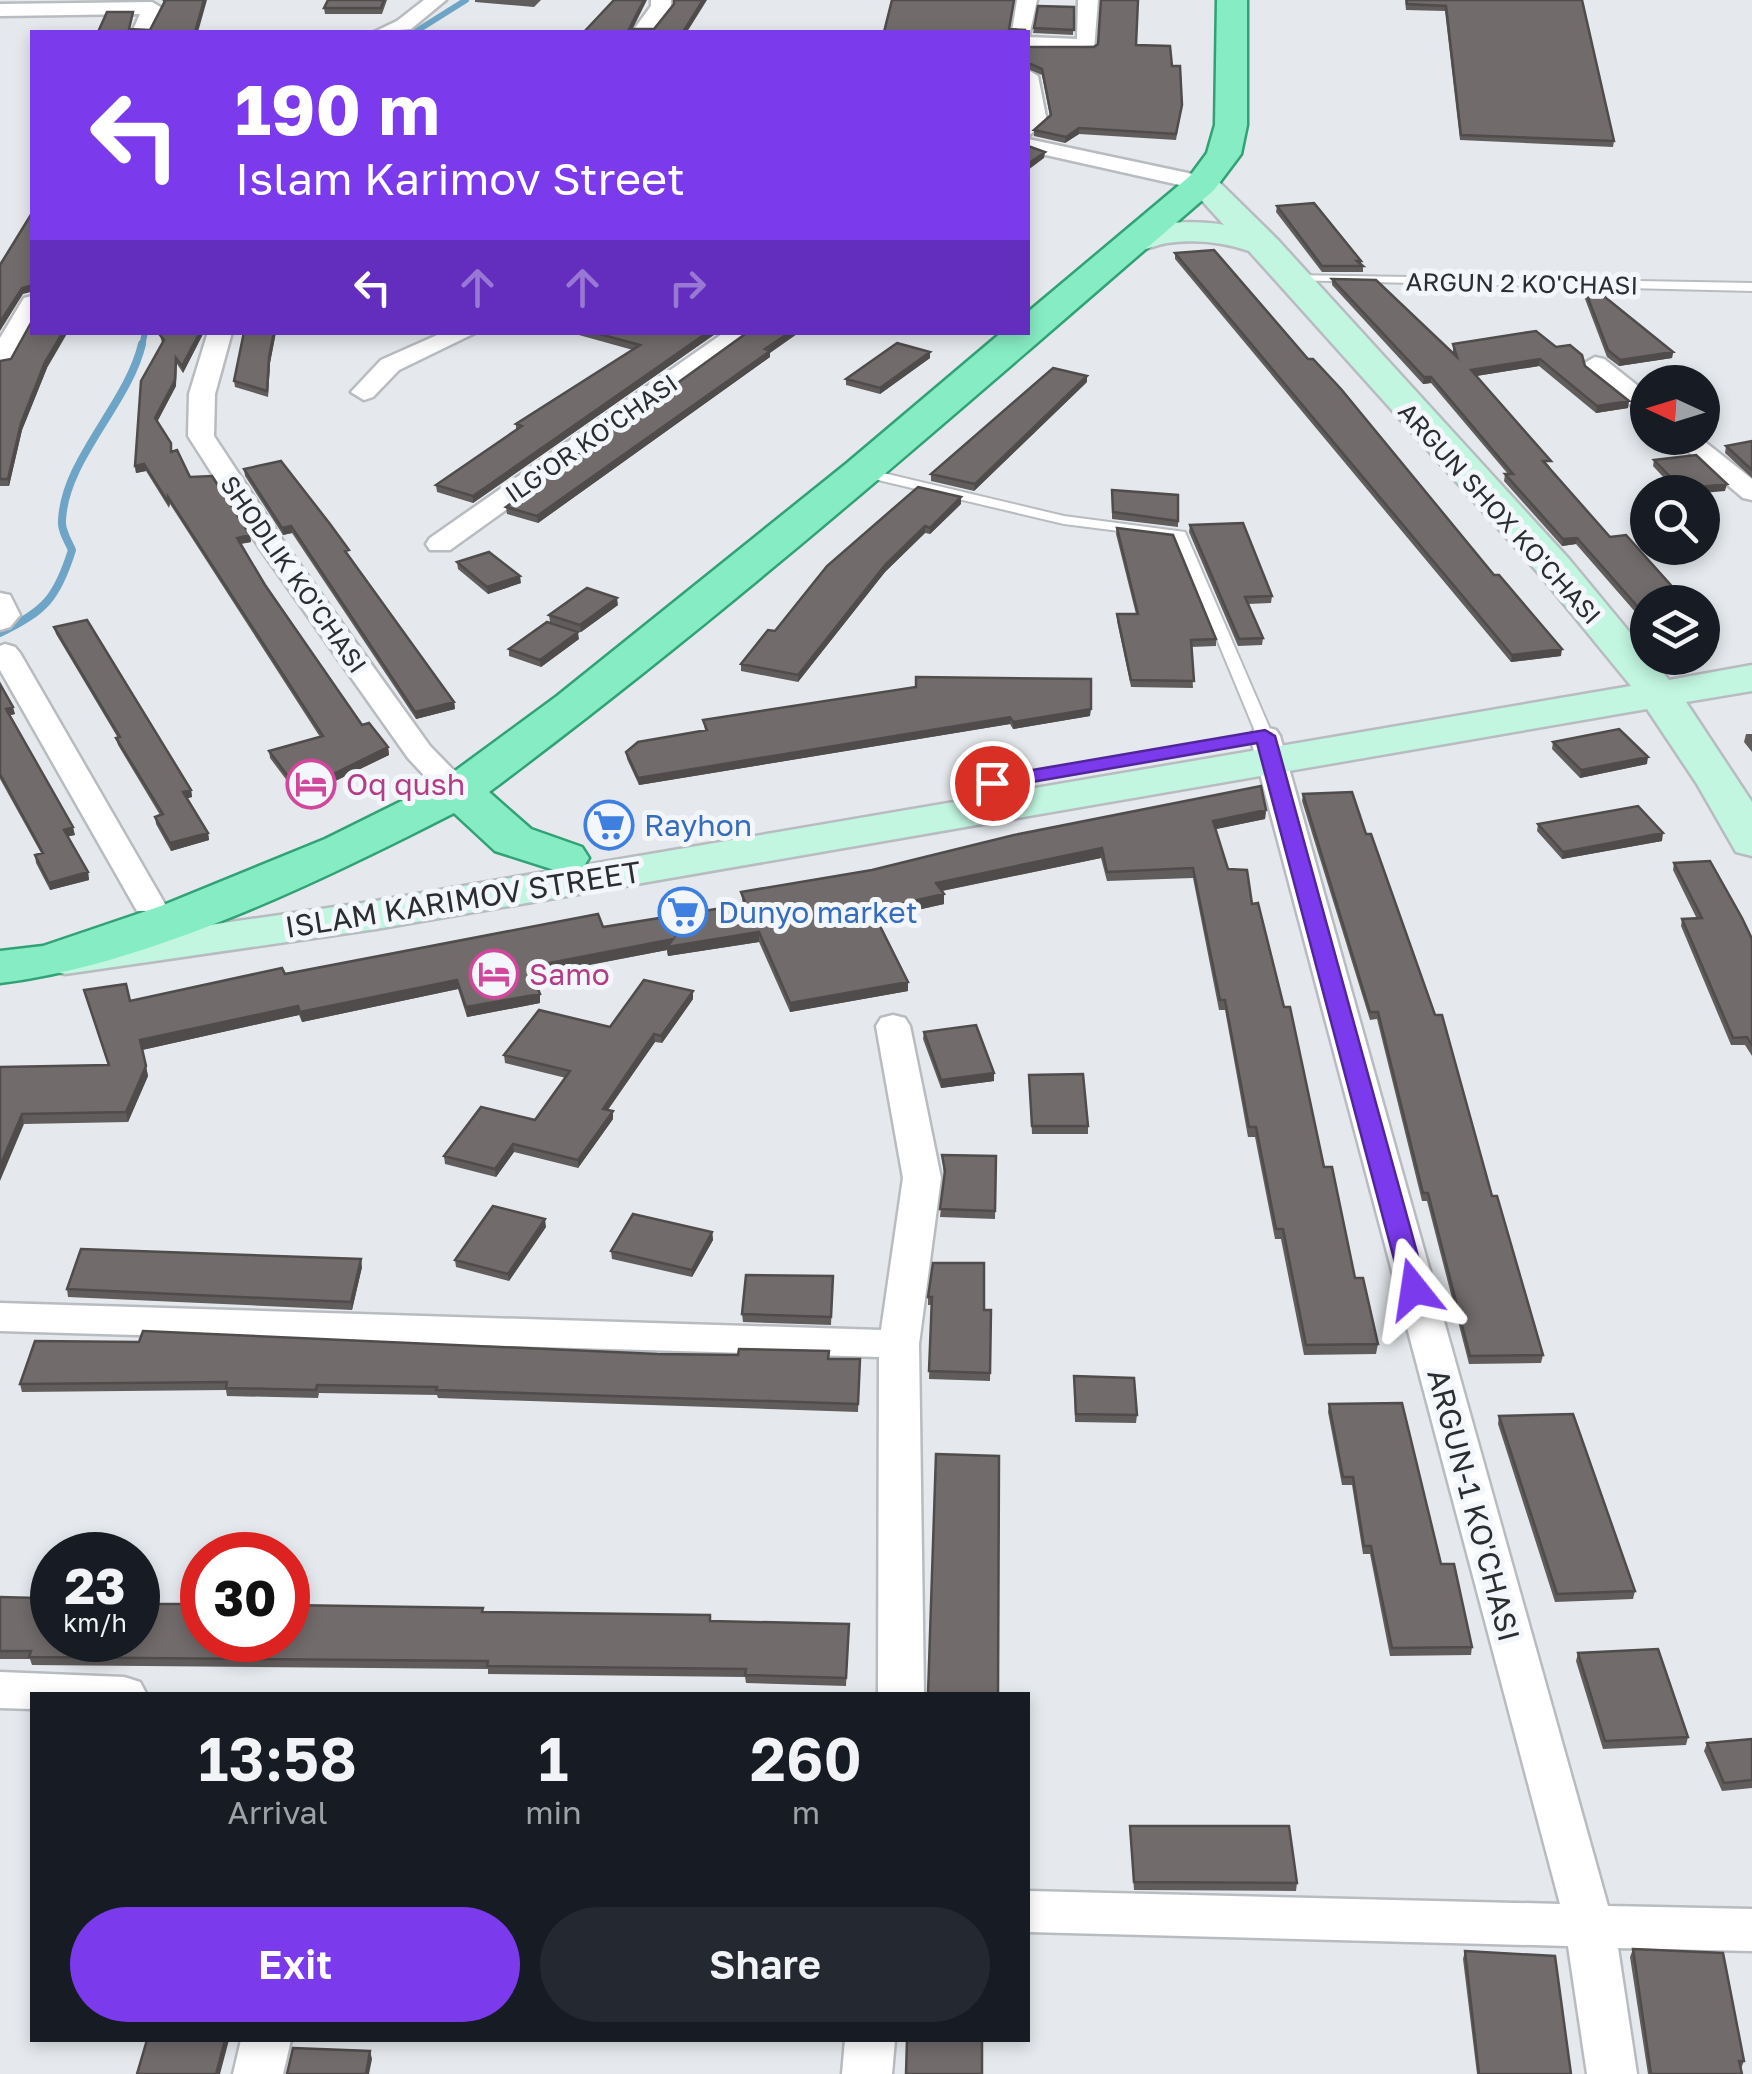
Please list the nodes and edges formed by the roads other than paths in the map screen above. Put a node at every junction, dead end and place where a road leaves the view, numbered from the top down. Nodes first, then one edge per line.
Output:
1 (436, 0) edge
2 (660, 0) edge
3 (1027, 0) edge
4 (1088, 0) edge
5 (1232, 0) edge
6 (0, 10) edge
7 (143, 30) edge
8 (390, 30) edge
9 (643, 30) edge
10 (1022, 30) edge
11 (1030, 43) edge
12 (1030, 86) edge
13 (1030, 128) edge
14 (1030, 146) edge
15 (1202, 183) junction
16 (1131, 244) junction
17 (1265, 246) junction
18 (1292, 278) junction
19 (1752, 287) edge
20 (30, 306) edge
21 (1030, 329) edge
22 (219, 335) edge
23 (459, 335) edge
24 (738, 335) edge
25 (1023, 335) edge
26 (0, 359) edge
27 (1595, 364) dead end
28 (364, 392) dead end
29 (1630, 392) edge
30 (1706, 455) edge
31 (862, 472) junction
32 (1752, 492) edge
33 (440, 544) dead end
34 (4, 653) dead end
35 (1752, 654) edge
36 (1752, 678) edge
37 (1649, 683) junction
38 (1268, 750) junction
39 (457, 792) junction
40 (1752, 842) edge
41 (564, 858) junction
42 (164, 910) junction
43 (0, 935) edge
44 (37, 952) edge
45 (894, 1026) dead end
46 (0, 1317) edge
47 (899, 1344) junction
48 (0, 1690) edge
49 (50, 1692) edge
50 (901, 1692) edge
51 (1030, 1912) edge
52 (1590, 1927) junction
53 (1752, 1930) edge
54 (266, 2042) edge
55 (870, 2042) edge
56 (258, 2074) edge
57 (867, 2074) edge
58 (1612, 2074) edge

1 - 8 street
2 - 9 street
3 - 10 street
4 - 11 street
5 - 15 main road
6 - 7 street
12 - 13 street
14 - 15 street
15 - 16 main road
15 - 17 main road, ARGUN SHOX KO'CHASI
16 - 17 main road
16 - 21 main road
17 - 18 main road, ARGUN SHOX KO'CHASI
18 - 19 lane, ARGUN 2 KO'CHASI
18 - 37 main road, ARGUN SHOX KO'CHASI
20 - 26 street
22 - 39 street, SHODLIK KO'CHASI
23 - 28 street
24 - 33 street, ILG'OR KO'CHASI
25 - 31 main road
27 - 29 street
30 - 32 street
31 - 38 lane
31 - 39 main road
34 - 42 street
35 - 37 main road, ISLAM KARIMOV STREET
36 - 37 main road, ISLAM KARIMOV STREET
37 - 38 main road, ISLAM KARIMOV STREET
37 - 40 main road, ARGUN SHOX KO'CHASI
38 - 41 main road, ISLAM KARIMOV STREET
38 - 44 main road, ISLAM KARIMOV STREET
38 - 52 street, ARGUN-1 KO'CHASI
39 - 41 main road
39 - 42 main road
41 - 42 main road, ISLAM KARIMOV STREET
42 - 44 main road
43 - 44 main road, ISLAM KARIMOV STREET
45 - 47 street
46 - 47 street
47 - 50 street
48 - 49 street
51 - 52 street
52 - 53 street
52 - 58 street, ARGUN-1 KO'CHASI
54 - 56 street
55 - 57 street

